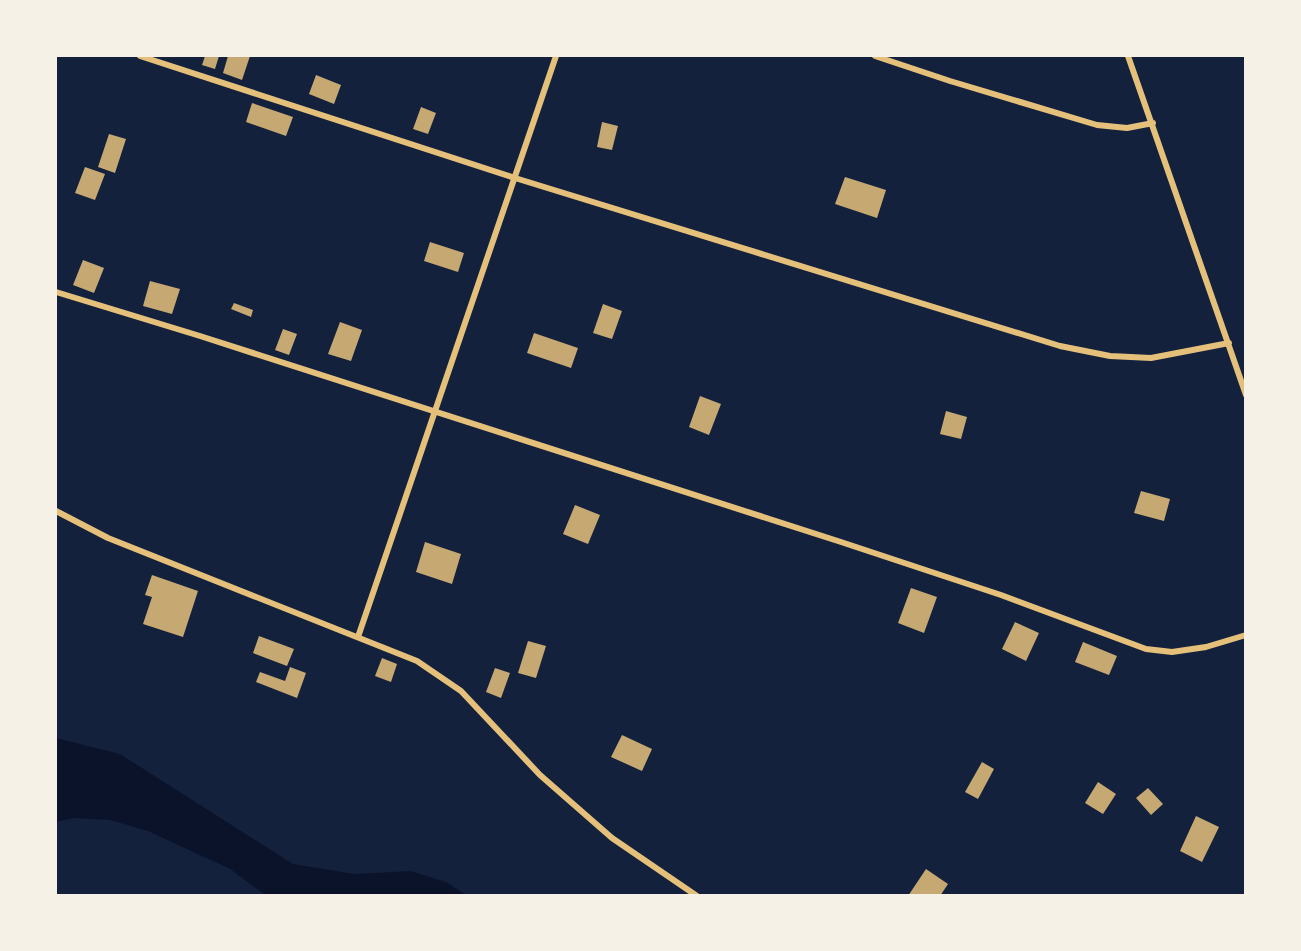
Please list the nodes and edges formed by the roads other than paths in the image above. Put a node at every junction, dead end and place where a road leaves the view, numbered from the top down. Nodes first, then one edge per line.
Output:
1 (140, 56) edge
2 (556, 56) edge
3 (875, 56) edge
4 (1128, 56) edge
5 (1153, 123) junction
6 (515, 178) junction
7 (56, 292) edge
8 (1229, 343) junction
9 (1245, 395) edge
10 (435, 412) junction
11 (56, 511) edge
12 (1245, 635) edge
13 (358, 637) junction
14 (697, 896) edge

1 - 6 street
2 - 6 street
3 - 5 street
4 - 5 street
5 - 8 street
6 - 8 street
6 - 10 street
7 - 10 street
8 - 9 street
10 - 12 street
10 - 13 street
11 - 13 street
13 - 14 street

